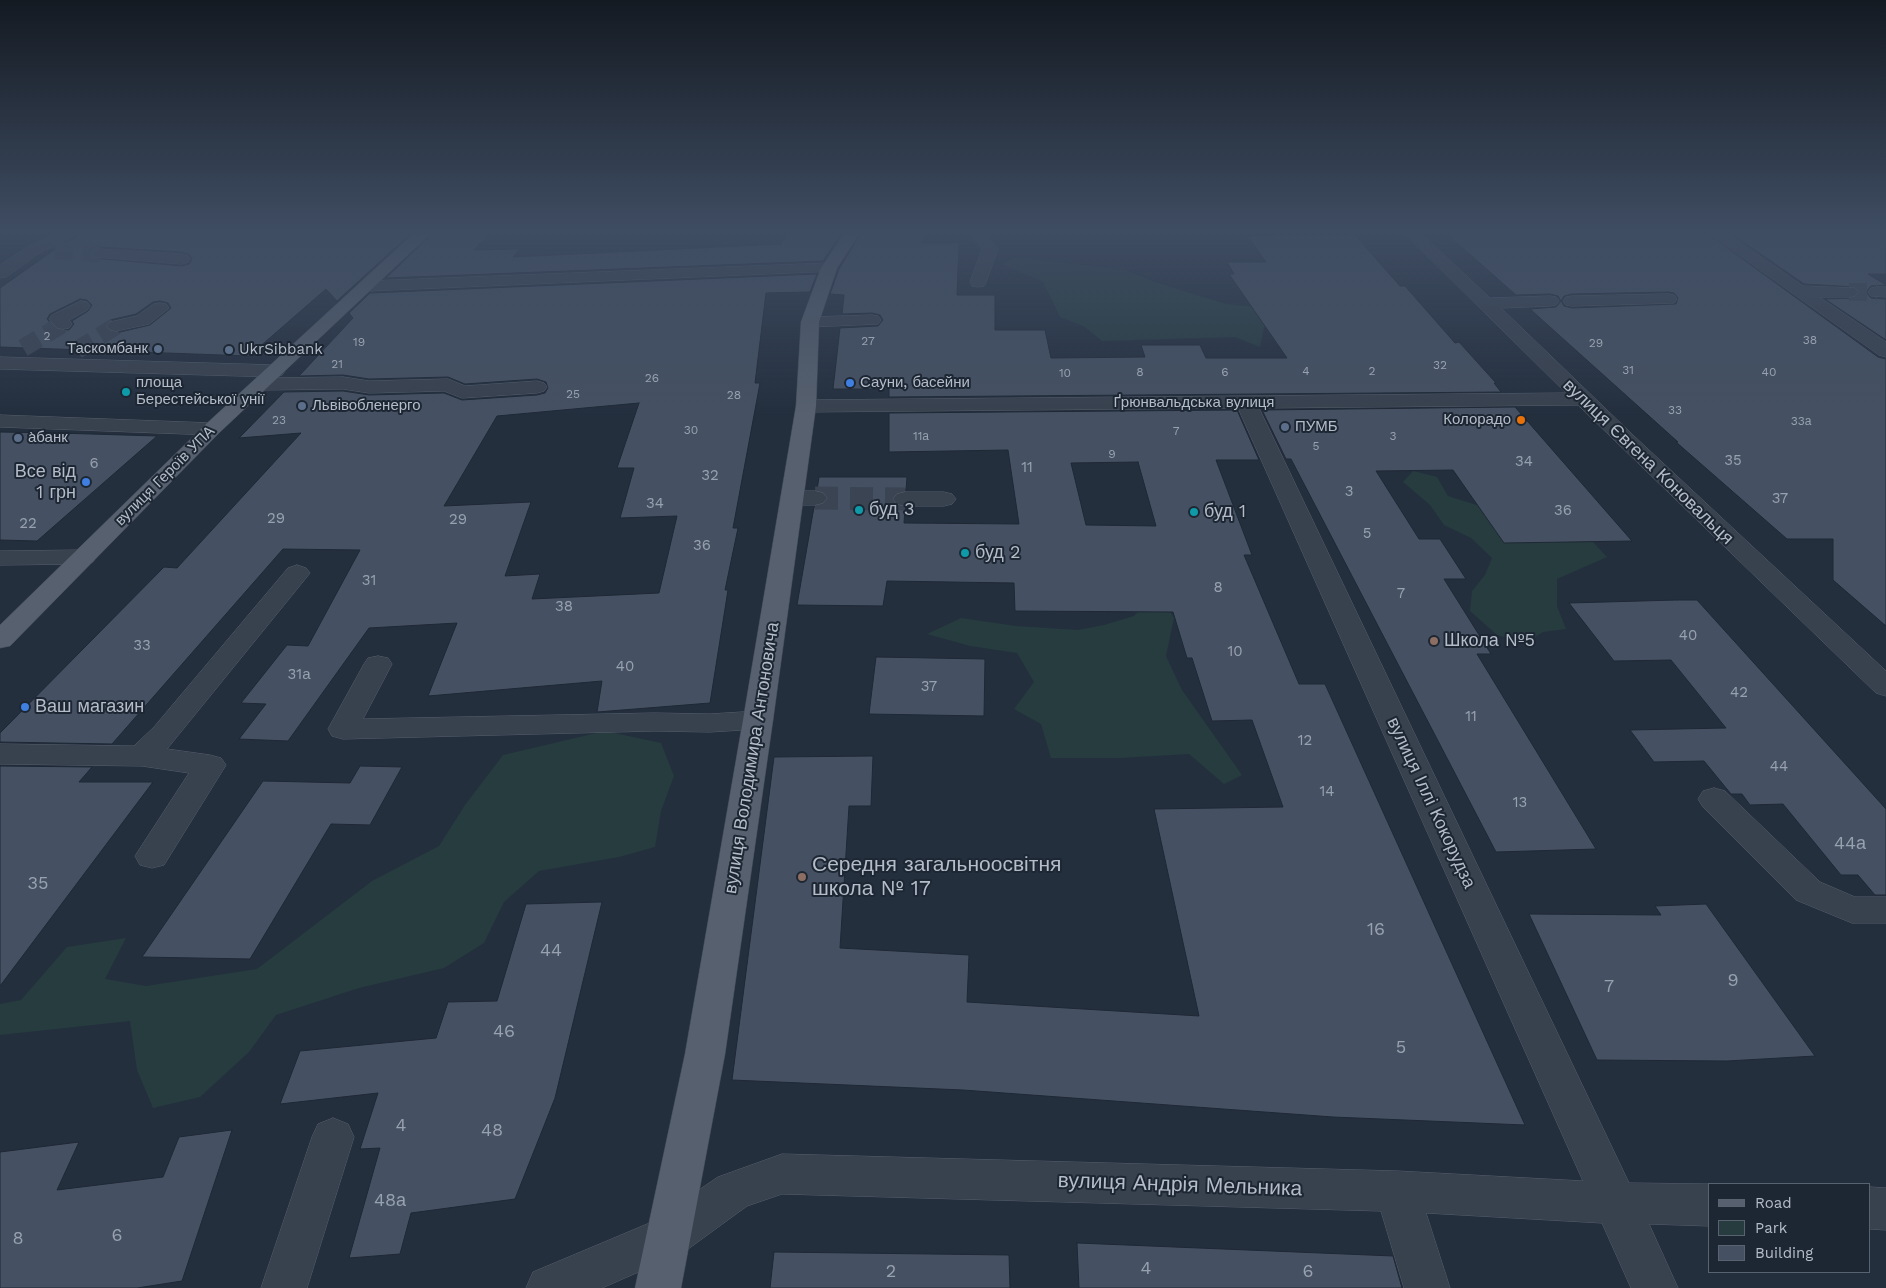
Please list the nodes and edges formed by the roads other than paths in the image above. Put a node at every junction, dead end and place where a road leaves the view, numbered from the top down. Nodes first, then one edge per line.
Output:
1 (359, 294) edge
2 (820, 294) edge
3 (1476, 294) edge
4 (1806, 294) edge
5 (1668, 299) dead end
6 (1550, 301) dead end
7 (1572, 301) dead end
8 (1486, 303) junction
9 (81, 306) dead end
10 (160, 308) dead end
11 (872, 320) dead end
12 (810, 322) junction
13 (62, 324) tunnel mouth
14 (116, 326) tunnel mouth
15 (23, 348) tunnel mouth
16 (78, 350) tunnel mouth
17 (1886, 351) edge
18 (0, 362) edge
19 (56, 365) junction
20 (268, 378) junction
21 (536, 387) dead end
22 (1582, 399) junction
23 (1246, 403) junction
24 (806, 406) junction
25 (0, 421) edge
26 (212, 429) junction
27 (905, 498) tunnel mouth
28 (944, 499) dead end
29 (84, 557) junction
30 (0, 558) edge
31 (297, 573) dead end
32 (0, 640) edge
33 (378, 664) dead end
34 (1886, 687) edge
35 (758, 720) junction
36 (0, 754) edge
37 (142, 756) junction
38 (1714, 799) dead end
39 (152, 856) dead end
40 (1886, 910) edge
41 (333, 1137) dead end
42 (1397, 1191) junction
43 (1616, 1203) junction
44 (1708, 1205) edge
45 (1871, 1208) edge
46 (1886, 1209) edge
47 (668, 1237) junction
48 (284, 1288) edge
49 (549, 1288) edge
50 (658, 1288) edge
51 (1427, 1288) edge
52 (1655, 1288) edge

1 - 20 main road, вулиця Героїв УПА
2 - 12 main road, вулиця Володимира Антоновича
3 - 8 street, вулиця Євгена Коновальця
4 - 17 street
5 - 7 street
6 - 8 street
8 - 22 street, вулиця Євгена Коновальця
9 - 13 street
10 - 14 street
11 - 12 street
12 - 24 main road, вулиця Володимира Антоновича
15 - 18 street
16 - 19 street
18 - 19 street
19 - 20 street
20 - 21 street
20 - 26 main road, вулиця Героїв УПА
22 - 23 street, Ґрюнвальдська вулиця
22 - 34 street, вулиця Євгена Коновальця
23 - 24 street, Ґрюнвальдська вулиця
23 - 43 street, вулиця Іллі Кокорудза
24 - 35 main road, вулиця Володимира Антоновича
25 - 26 street
26 - 29 main road, вулиця Героїв УПА
27 - 28 street
29 - 30 street
29 - 32 main road, вулиця Героїв УПА
31 - 37 street
33 - 35 street
35 - 47 main road, вулиця Володимира Антоновича
36 - 37 street
37 - 39 street
38 - 40 street
41 - 48 street
42 - 43 street, вулиця Андрія Мельника
42 - 47 street, вулиця Андрія Мельника
42 - 51 street
43 - 44 street, вулиця Андрія Мельника
43 - 52 street, вулиця Іллі Кокорудза
45 - 46 street
47 - 49 street, вулиця Андрія Мельника
47 - 50 main road, вулиця Володимира Антоновича

